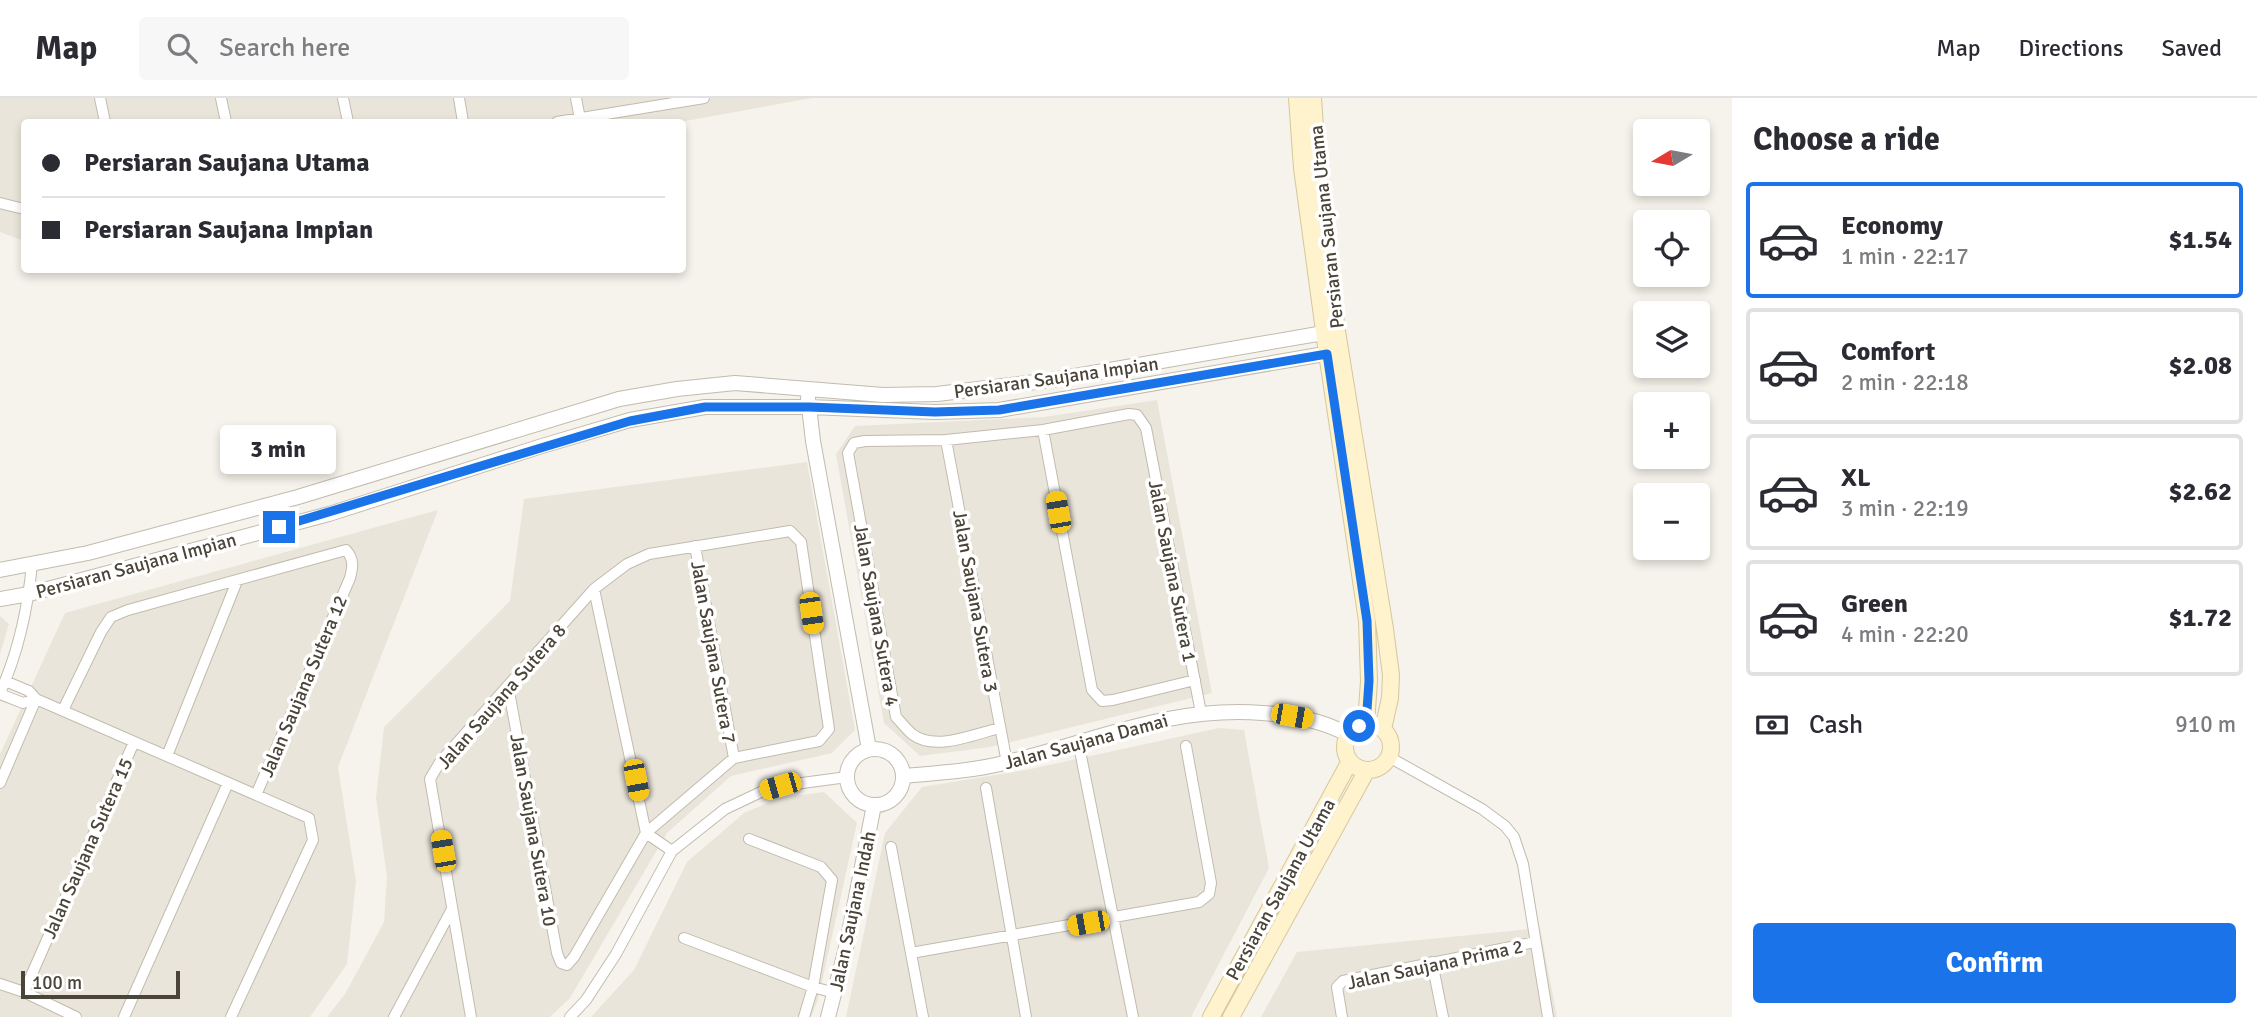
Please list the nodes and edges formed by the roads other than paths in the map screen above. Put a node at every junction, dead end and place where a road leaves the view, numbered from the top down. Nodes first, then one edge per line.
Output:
1 (100, 98) edge
2 (221, 98) edge
3 (343, 98) edge
4 (458, 98) edge
5 (576, 98) edge
6 (700, 98) edge
7 (1297, 98) edge
8 (1313, 98) edge
9 (104, 119) edge
10 (225, 119) edge
11 (347, 119) edge
12 (462, 119) edge
13 (580, 119) joint
14 (0, 204) edge
15 (21, 208) edge
16 (1331, 331) junction
17 (1334, 352) junction
18 (808, 389) junction
19 (809, 407) junction
20 (1043, 430) junction
21 (946, 440) junction
22 (695, 546) junction
23 (32, 564) junction
24 (0, 570) edge
25 (237, 581) junction
26 (594, 589) junction
27 (29, 594) junction
28 (0, 599) edge
29 (1195, 680) junction
30 (5, 681) junction
31 (508, 686) junction
32 (0, 693) edge
33 (36, 699) junction
34 (63, 710) junction
35 (1201, 713) junction
36 (1366, 724) junction
37 (1000, 728) junction
38 (1383, 729) junction
39 (1349, 736) junction
40 (1078, 741) junction
41 (134, 742) junction
42 (1186, 746) dead end
43 (869, 750) junction
44 (167, 756) junction
45 (1389, 757) junction
46 (734, 758) junction
47 (1350, 761) junction
48 (1007, 763) junction
49 (1367, 770) junction
50 (903, 776) junction
51 (847, 777) junction
52 (0, 783) edge
53 (228, 783) junction
54 (986, 788) dead end
55 (256, 795) junction
56 (874, 805) junction
57 (646, 833) junction
58 (749, 839) dead end
59 (891, 847) dead end
60 (672, 851) junction
61 (452, 909) junction
62 (1113, 918) junction
63 (1011, 936) junction
64 (684, 938) dead end
65 (1535, 942) junction
66 (911, 953) junction
67 (1432, 962) junction
68 (0, 984) edge
69 (813, 987) junction
70 (24, 992) junction
71 (835, 993) junction
72 (400, 1004) junction
73 (76, 1017) edge
74 (124, 1017) edge
75 (231, 1017) edge
76 (394, 1017) edge
77 (403, 1017) edge
78 (471, 1017) edge
79 (570, 1017) edge
80 (804, 1017) edge
81 (828, 1017) edge
82 (923, 1017) edge
83 (1026, 1017) edge
84 (1133, 1017) edge
85 (1211, 1017) edge
86 (1231, 1017) edge
87 (1342, 1017) edge
88 (1443, 1017) edge
89 (1548, 1017) edge

1 - 9 street
2 - 10 street
3 - 11 street
4 - 12 street
5 - 13 street
6 - 13 street
7 - 16 main road, Persiaran Saujana Utama
8 - 16 main road, Persiaran Saujana Utama
14 - 15 street
16 - 17 main road, Persiaran Saujana Utama
16 - 18 street, Persiaran Saujana Impian
17 - 19 street, Persiaran Saujana Impian
17 - 36 main road, Persiaran Saujana Utama
17 - 38 main road, Persiaran Saujana Utama
18 - 19 street
18 - 23 street, Persiaran Saujana Impian
19 - 27 street, Persiaran Saujana Impian
19 - 43 street
20 - 21 street
20 - 29 street, Jalan Saujana Sutera 1
20 - 29 street
21 - 37 street, Jalan Saujana Sutera 3
21 - 37 street, Jalan Saujana Sutera 4
22 - 26 street, Jalan Saujana Sutera 8
22 - 46 street, Jalan Saujana Sutera 7
22 - 46 street, Jalan Saujana Sutera 8
23 - 24 street, Persiaran Saujana Impian
23 - 27 street
25 - 34 street
25 - 44 street
25 - 55 street, Jalan Saujana Sutera 12
26 - 31 street, Jalan Saujana Sutera 8
26 - 57 street
27 - 28 street, Persiaran Saujana Impian
27 - 30 street
29 - 35 street, Jalan Saujana Sutera 1
30 - 32 street
30 - 33 street
31 - 57 street, Jalan Saujana Sutera 10
31 - 61 street, Jalan Saujana Sutera 8
32 - 33 street
33 - 34 street
33 - 52 street
34 - 41 street
35 - 39 street, Jalan Saujana Damai
35 - 40 street, Jalan Saujana Damai
36 - 38 main road
36 - 39 main road
37 - 48 street, Jalan Saujana Sutera 3
38 - 45 main road
39 - 47 main road
40 - 48 street, Jalan Saujana Damai
40 - 62 street
41 - 44 street
41 - 70 street, Jalan Saujana Sutera 15
42 - 62 street
43 - 50 street
43 - 51 street
44 - 53 street
45 - 49 main road
45 - 65 street
46 - 57 street
47 - 49 main road
47 - 85 main road, Persiaran Saujana Utama
48 - 50 street, Jalan Saujana Damai
49 - 86 main road, Persiaran Saujana Utama
50 - 56 street
51 - 56 street
51 - 60 street
53 - 55 street
53 - 74 street
54 - 63 street
55 - 75 street
56 - 71 street, Jalan Saujana Indah
57 - 60 street
58 - 69 street
59 - 66 street
60 - 79 street
61 - 72 street
61 - 78 street, Jalan Saujana Sutera 8
62 - 63 street
62 - 84 street
63 - 66 street
63 - 83 street
64 - 69 street
65 - 67 street, Jalan Saujana Prima 2
65 - 89 street
66 - 82 street
67 - 87 street, Jalan Saujana Prima 2
67 - 88 street
68 - 70 street
69 - 71 street
69 - 80 street
70 - 73 street
71 - 81 street, Jalan Saujana Indah
72 - 76 street
72 - 77 street

